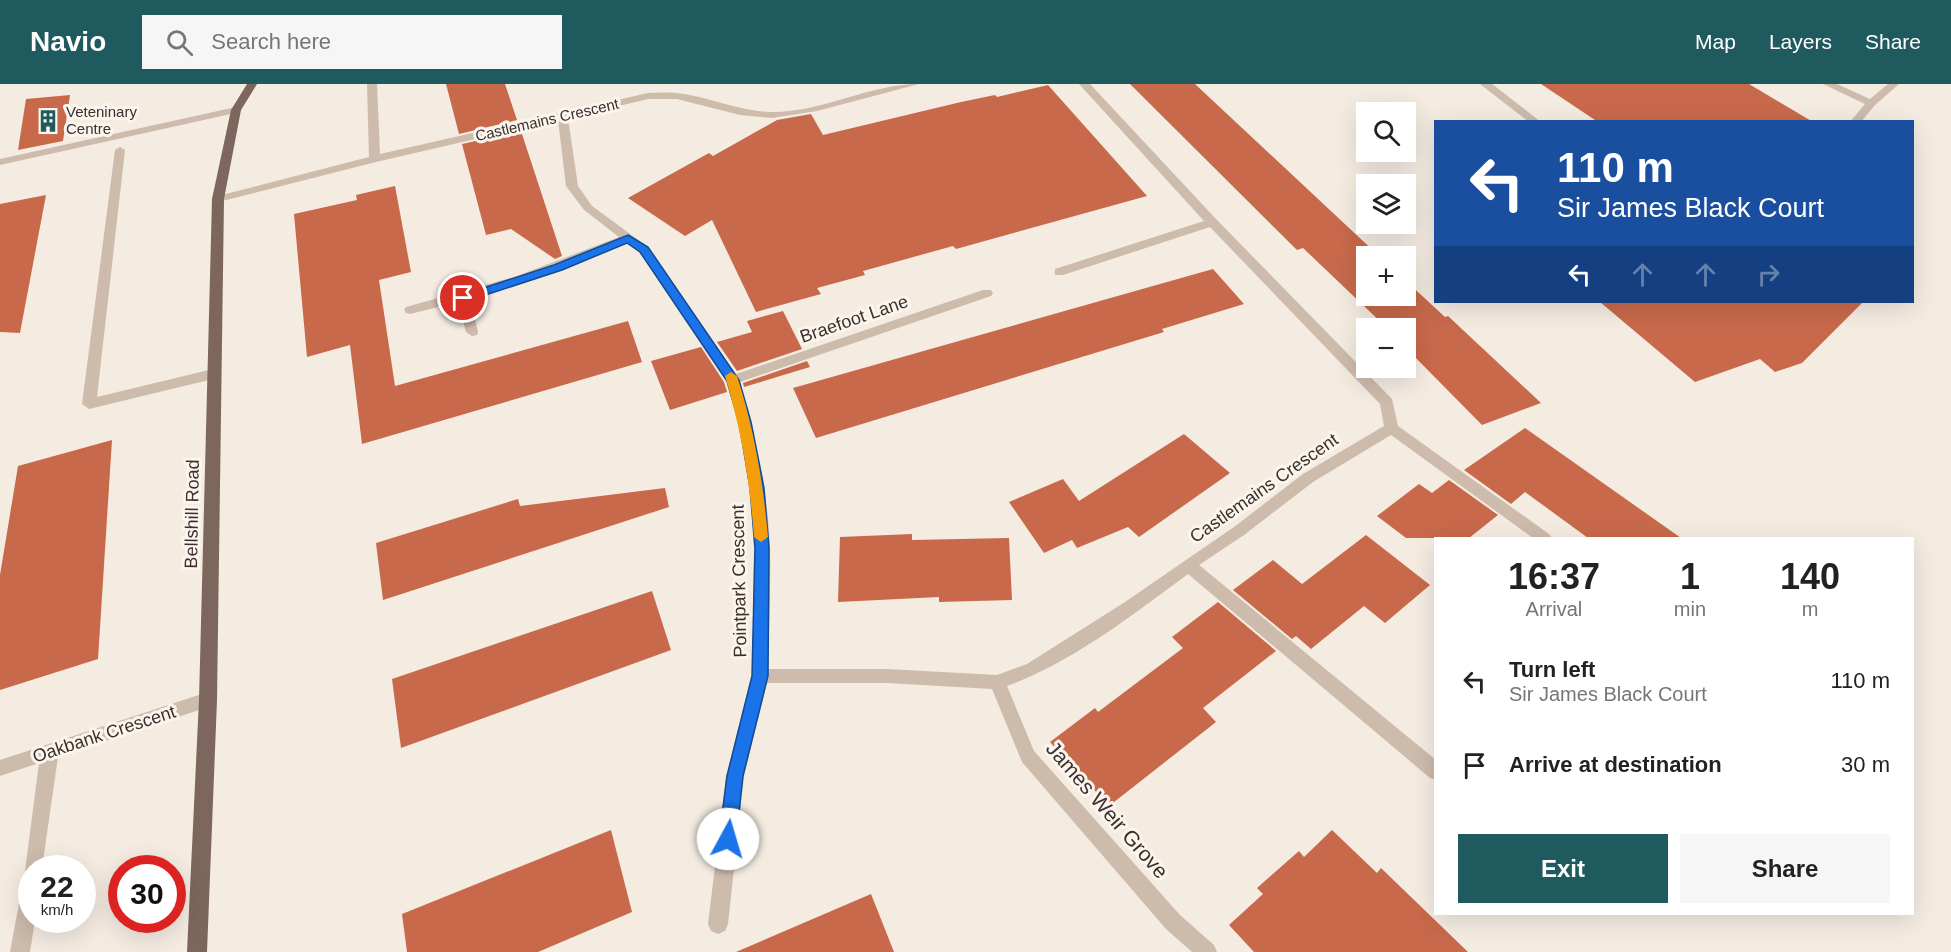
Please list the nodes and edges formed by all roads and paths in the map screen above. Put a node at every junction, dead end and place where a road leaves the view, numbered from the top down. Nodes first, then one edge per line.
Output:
1 (252, 84) edge
2 (372, 84) edge
3 (914, 84) edge
4 (1084, 84) edge
5 (1485, 84) edge
6 (1828, 84) edge
7 (1894, 84) edge
8 (1871, 103) junction
9 (236, 110) junction
10 (563, 117) junction
11 (1533, 120) edge
12 (1857, 120) edge
13 (120, 150) dead end
14 (375, 159) junction
15 (0, 162) edge
16 (218, 199) junction
17 (1212, 222) junction
18 (628, 238) junction
19 (1059, 272) dead end
20 (987, 293) dead end
21 (463, 298) junction
22 (410, 310) dead end
23 (472, 332) dead end
24 (213, 374) junction
25 (733, 380) junction
26 (1391, 428) junction
27 (1543, 537) edge
28 (1188, 565) junction
29 (760, 676) junction
30 (997, 682) junction
31 (208, 700) junction
32 (50, 752) junction
33 (0, 768) edge
34 (1434, 770) edge
35 (35, 855) edge
36 (718, 924) dead end
37 (23, 933) edge
38 (20, 952) edge
39 (197, 952) edge
40 (1207, 952) edge

1 - 9 main road, Bellshill Road
2 - 14 street
3 - 10 street, Castlemains Crescent
4 - 17 street
5 - 11 street
6 - 8 street
7 - 8 street
8 - 12 street
9 - 15 street
9 - 16 main road, Bellshill Road
10 - 14 street, Castlemains Crescent
10 - 18 street, Pointpark Crescent
13 - 24 street
14 - 16 street, Castlemains Crescent
16 - 24 main road, Bellshill Road
17 - 19 street
17 - 26 street
18 - 21 street
18 - 25 street, Pointpark Crescent
20 - 25 street, Braefoot Lane
21 - 22 street
21 - 23 street
24 - 31 main road, Bellshill Road
25 - 29 street, Pointpark Crescent
26 - 27 street
26 - 28 street, Castlemains Crescent
28 - 30 street, Castlemains Crescent
28 - 34 street
29 - 30 street, Castlemains Crescent
29 - 36 street, Pointpark Crescent
30 - 40 street, James Weir Grove
31 - 32 street, Oakbank Crescent
31 - 39 main road, Bellshill Road
32 - 33 street, Oakbank Crescent
32 - 35 street
37 - 38 street

